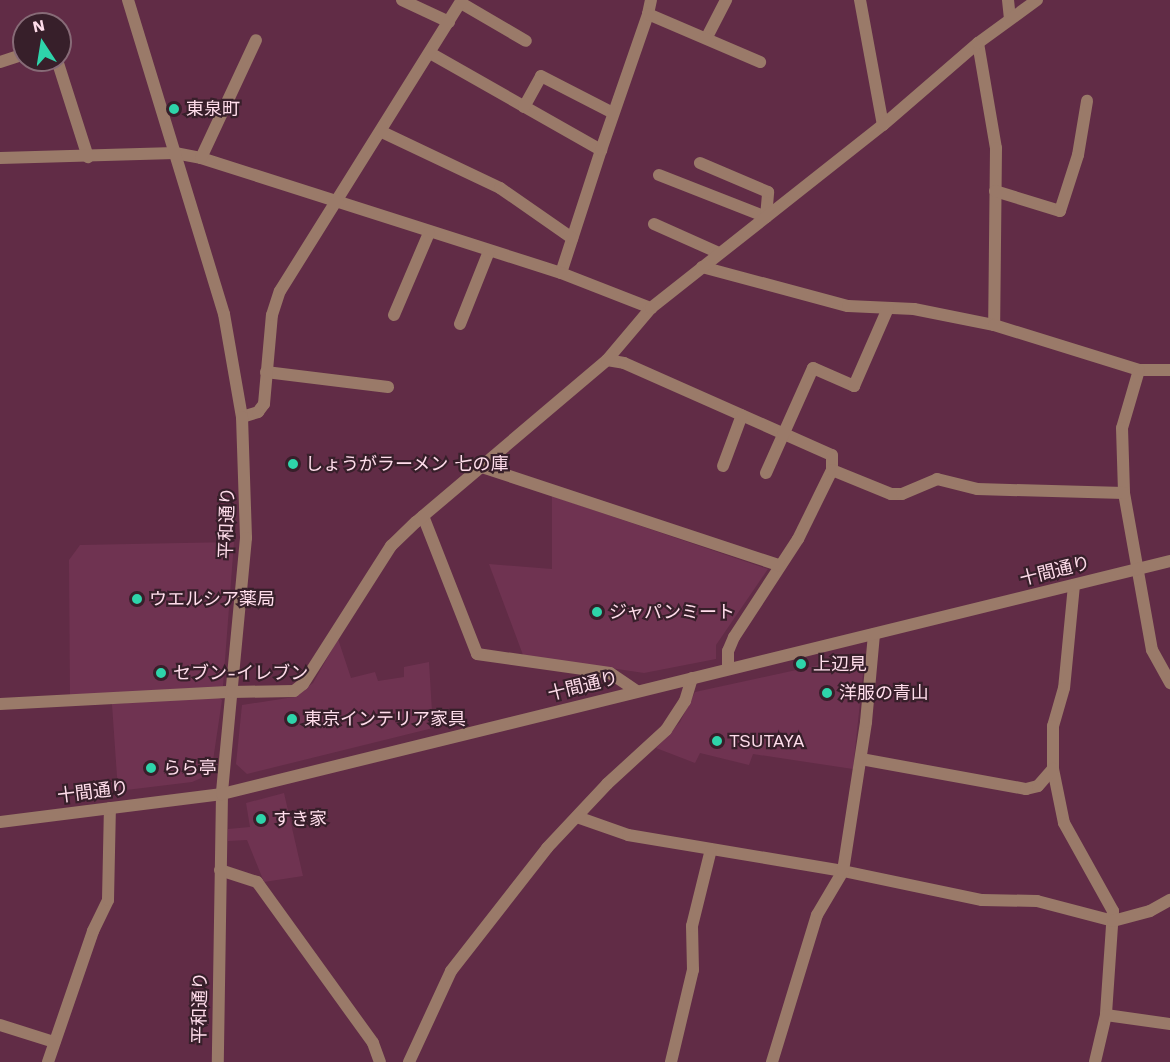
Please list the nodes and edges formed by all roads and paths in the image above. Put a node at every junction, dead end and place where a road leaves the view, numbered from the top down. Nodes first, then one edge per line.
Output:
1 (128, 0) edge
2 (402, 0) edge
3 (726, 0) edge
4 (860, 0) edge
5 (1008, 0) edge
6 (1037, 0) edge
7 (462, 2) edge
8 (647, 4) edge
9 (1010, 18) junction
10 (449, 22) junction
11 (708, 37) junction
12 (256, 40) dead end
13 (526, 41) dead end
14 (978, 43) junction
15 (430, 53) junction
16 (760, 62) dead end
17 (61, 72) edge
18 (1087, 101) dead end
19 (524, 107) junction
20 (613, 113) junction
21 (882, 124) junction
22 (382, 132) junction
23 (601, 150) junction
24 (175, 153) junction
25 (87, 157) junction
26 (0, 158) edge
27 (201, 158) junction
28 (700, 163) dead end
29 (659, 174) dead end
30 (995, 191) junction
31 (338, 203) junction
32 (766, 217) junction
33 (654, 224) dead end
34 (429, 233) junction
35 (572, 238) junction
36 (489, 251) junction
37 (719, 254) junction
38 (702, 267) junction
39 (561, 273) junction
40 (651, 308) junction
41 (888, 308) junction
42 (394, 315) dead end
43 (460, 324) dead end
44 (994, 325) junction
45 (607, 360) junction
46 (1139, 370) junction
47 (1170, 370) edge
48 (266, 372) junction
49 (388, 387) dead end
50 (742, 415) junction
51 (242, 417) junction
52 (784, 433) junction
53 (723, 466) dead end
54 (482, 467) junction
55 (832, 471) junction
56 (766, 473) dead end
57 (1124, 493) junction
58 (423, 516) junction
59 (1170, 561) edge
60 (779, 565) junction
61 (1137, 570) junction
62 (1074, 585) junction
63 (874, 634) junction
64 (728, 669) junction
65 (692, 678) junction
66 (1170, 683) edge
67 (637, 691) junction
68 (232, 692) junction
69 (0, 704) edge
70 (861, 759) junction
71 (1053, 769) junction
72 (222, 794) junction
73 (110, 808) junction
74 (577, 817) junction
75 (0, 822) edge
76 (711, 849) junction
77 (220, 870) junction
78 (843, 871) junction
79 (1170, 900) edge
80 (1113, 921) junction
81 (1106, 1015) junction
82 (1170, 1024) edge
83 (0, 1025) edge
84 (54, 1042) junction
85 (48, 1062) edge
86 (218, 1062) edge
87 (380, 1062) edge
88 (409, 1062) edge
89 (671, 1062) edge
90 (772, 1062) edge
91 (1095, 1062) edge

1 - 24 street, 平和通り
2 - 10 street
3 - 11 street
4 - 21 street
5 - 9 street
6 - 9 street
7 - 10 street
7 - 13 street
8 - 11 street
8 - 20 street
9 - 14 street
10 - 15 street
11 - 16 street
12 - 27 street
14 - 21 street
14 - 30 street
15 - 19 street
15 - 22 street
17 - 25 street
18 - 30 street
19 - 20 street
19 - 23 street
20 - 23 street
21 - 32 street
22 - 31 street
22 - 35 street
23 - 35 street
24 - 25 street
24 - 27 street
24 - 51 street, 平和通り
25 - 26 street
27 - 31 street
28 - 32 street
29 - 32 street
30 - 44 street
31 - 34 street
31 - 48 street
32 - 37 street
33 - 37 street
34 - 36 street
34 - 42 street
35 - 39 street
36 - 39 street
36 - 43 street
37 - 38 street
38 - 40 street
38 - 41 street
39 - 40 street
40 - 45 street
41 - 44 street
41 - 52 street
44 - 46 street
45 - 50 street
45 - 54 street
46 - 47 street
46 - 57 street
48 - 49 street
48 - 51 street
50 - 52 street
50 - 53 street
51 - 68 street, 平和通り
52 - 55 street
52 - 56 street
54 - 58 street
54 - 60 street
55 - 57 street
55 - 60 street
57 - 61 street
58 - 67 street
58 - 68 street
59 - 61 street, 十間通り
60 - 64 street
61 - 62 street, 十間通り
61 - 66 street
62 - 63 street, 十間通り
62 - 71 street
63 - 64 street, 十間通り
63 - 70 street
64 - 65 street, 十間通り
65 - 67 street, 十間通り
65 - 74 street
67 - 72 street, 十間通り
68 - 69 street
68 - 72 street, 平和通り
70 - 71 street
70 - 78 street
71 - 80 street
72 - 73 street, 十間通り
72 - 77 street, 平和通り
73 - 75 street, 十間通り
73 - 84 street
74 - 76 street
74 - 88 street
76 - 78 street
76 - 89 street
77 - 86 street, 平和通り
77 - 87 street
78 - 80 street
78 - 90 street
79 - 80 street
80 - 81 street
81 - 82 street
81 - 91 street
83 - 84 street
84 - 85 street

